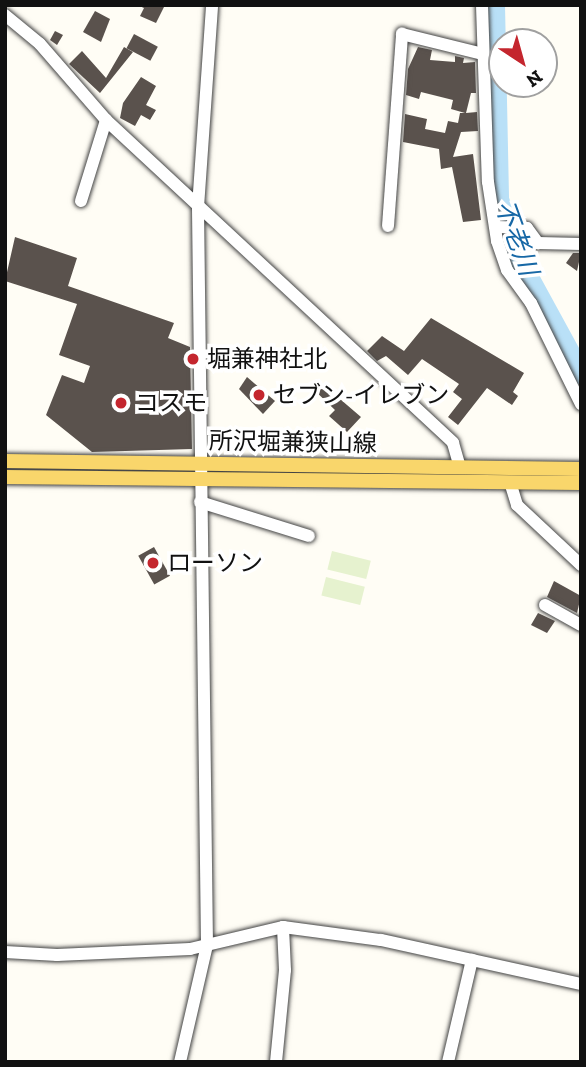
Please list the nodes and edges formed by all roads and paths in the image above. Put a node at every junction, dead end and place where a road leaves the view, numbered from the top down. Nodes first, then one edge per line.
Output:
1 (212, 5) edge
2 (482, 5) edge
3 (5, 15) edge
4 (483, 54) junction
5 (106, 120) junction
6 (80, 201) dead end
7 (198, 207) junction
8 (388, 226) dead end
9 (497, 227) junction
10 (581, 244) edge
11 (581, 404) edge
12 (5, 461) edge
13 (201, 464) junction
14 (460, 467) junction
15 (581, 469) edge
16 (5, 477) edge
17 (200, 481) junction
18 (510, 482) junction
19 (581, 483) edge
20 (200, 502) junction
21 (309, 536) dead end
22 (581, 565) edge
23 (545, 604) dead end
24 (581, 625) edge
25 (283, 927) junction
26 (207, 945) junction
27 (5, 952) edge
28 (472, 960) junction
29 (581, 984) edge
30 (180, 1062) edge
31 (276, 1062) edge
32 (449, 1062) edge

1 - 7 street
2 - 4 street
3 - 5 street
4 - 8 street
4 - 9 street
5 - 6 street
5 - 7 street
7 - 13 street
7 - 14 street
9 - 10 street
9 - 11 street
12 - 13 main road, 所沢堀兼狭山線
13 - 14 main road, 所沢堀兼狭山線
13 - 17 street
14 - 15 main road, 所沢堀兼狭山線
16 - 17 main road, 所沢堀兼狭山線
17 - 18 main road, 所沢堀兼狭山線
17 - 20 street
18 - 19 main road, 所沢堀兼狭山線
18 - 22 street
20 - 21 street
20 - 26 street
23 - 24 street
25 - 26 street
25 - 28 street
25 - 31 street
26 - 27 street
26 - 30 street
28 - 29 street
28 - 32 street

